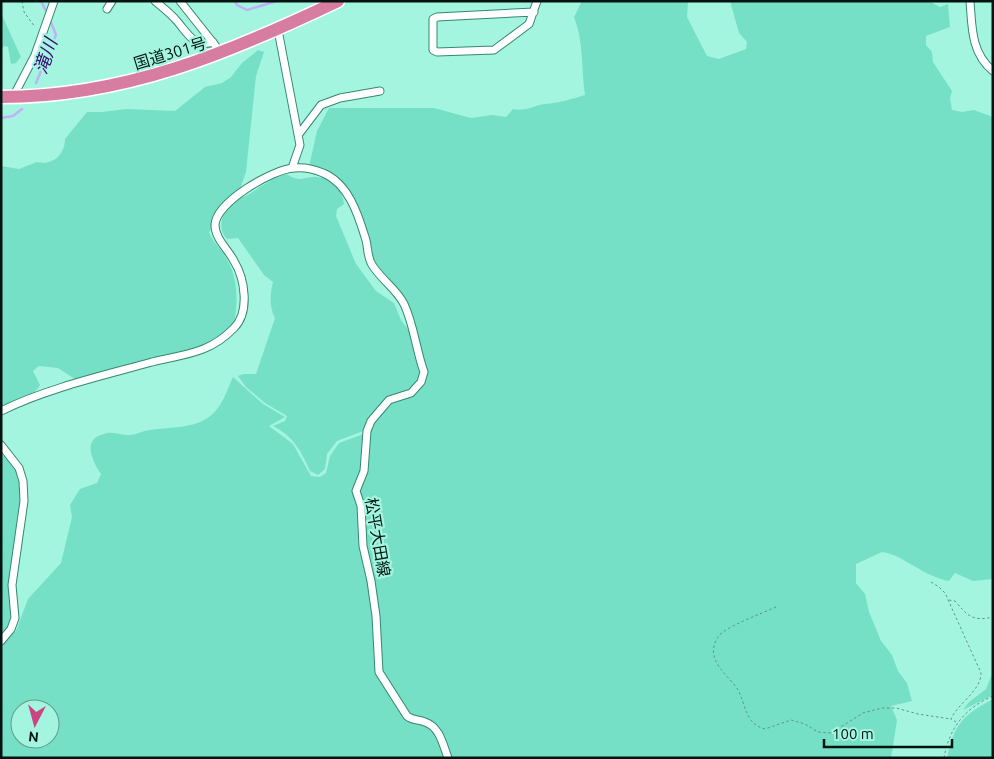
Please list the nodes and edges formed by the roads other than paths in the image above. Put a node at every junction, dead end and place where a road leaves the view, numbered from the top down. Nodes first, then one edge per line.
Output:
1 (54, 1) edge
2 (112, 1) edge
3 (155, 1) edge
4 (180, 1) edge
5 (338, 1) edge
6 (537, 1) edge
7 (970, 1) edge
8 (107, 10) dead end
9 (534, 12) junction
10 (278, 30) junction
11 (213, 42) junction
12 (222, 54) junction
13 (993, 71) edge
14 (380, 91) dead end
15 (7, 97) edge
16 (299, 134) junction
17 (292, 168) junction
18 (1, 411) edge
19 (1, 445) edge
20 (1, 642) edge
21 (448, 758) edge

1 - 15 street
2 - 8 street
3 - 11 street
4 - 11 street
5 - 10 highway, 国道301号
6 - 9 street
7 - 13 street
9 - 9 street
10 - 12 highway, 国道301号
10 - 16 street
11 - 12 street
12 - 15 highway, 国道301号
14 - 16 street
16 - 17 street
17 - 18 street
17 - 21 street, 松平大田線
19 - 20 street

